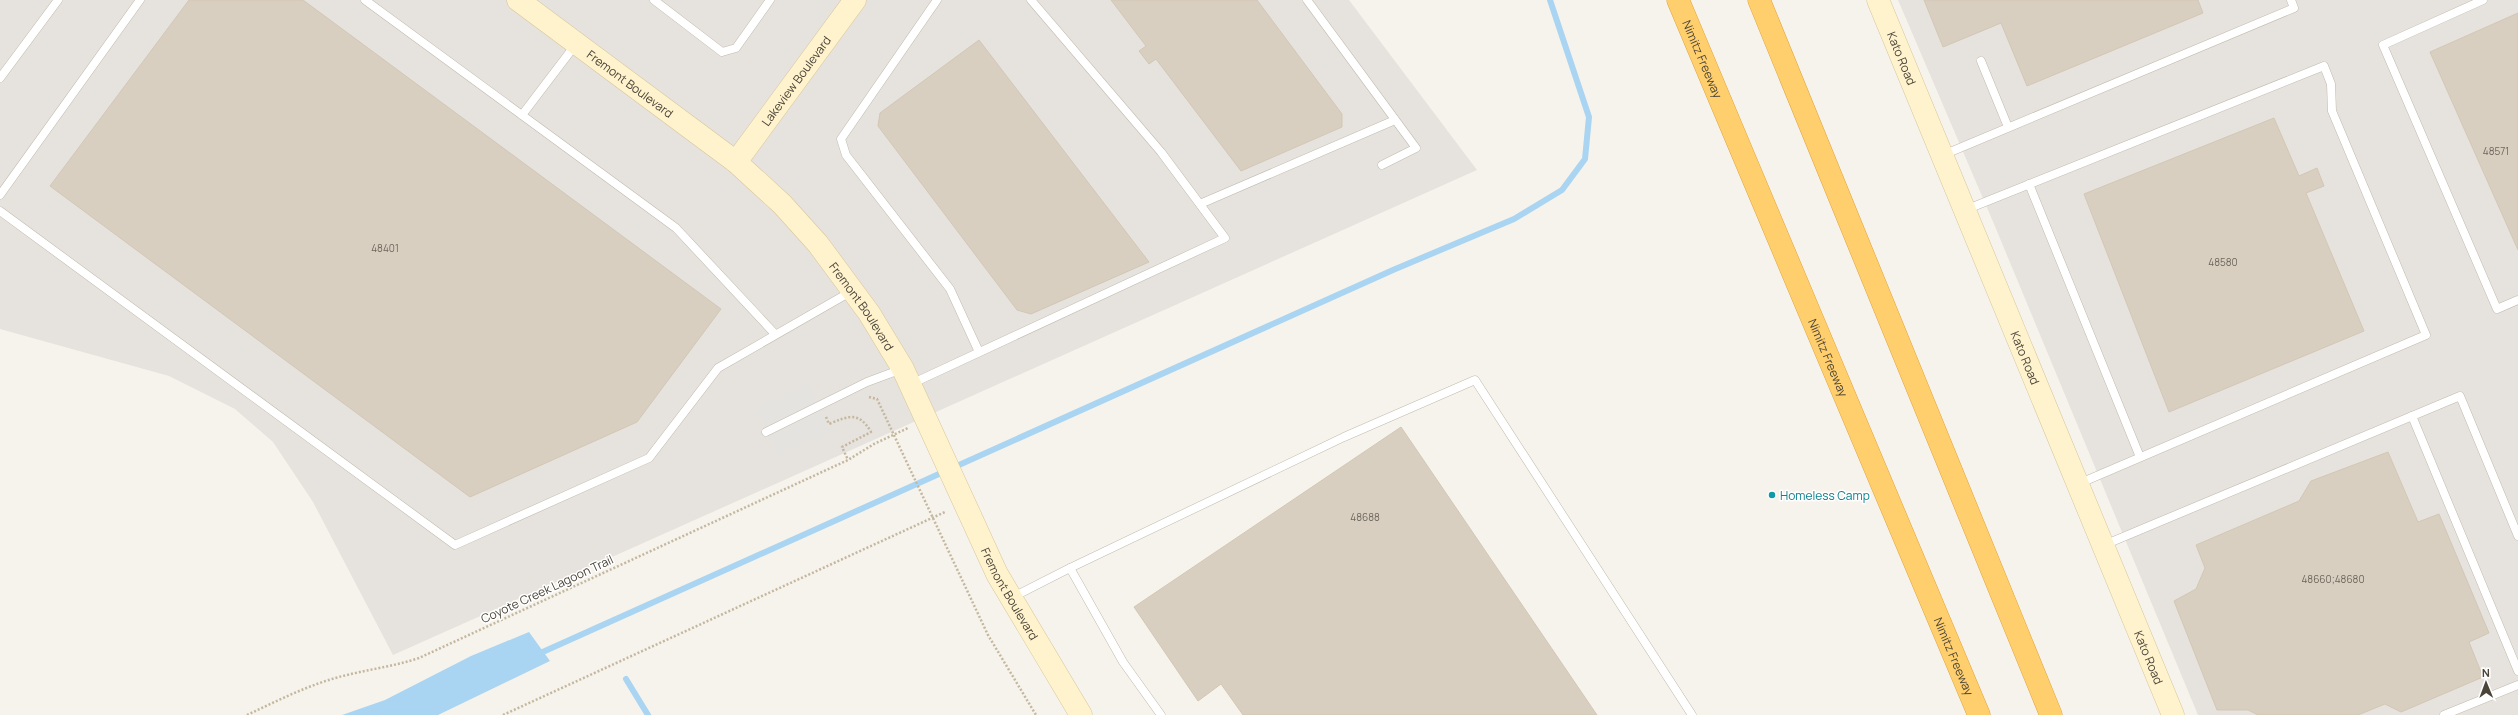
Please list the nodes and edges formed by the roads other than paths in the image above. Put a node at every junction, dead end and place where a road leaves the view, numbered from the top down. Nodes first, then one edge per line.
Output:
1 (58, 0) edge
2 (140, 0) edge
3 (365, 0) edge
4 (518, 0) edge
5 (654, 0) edge
6 (770, 0) edge
7 (855, 0) edge
8 (937, 0) edge
9 (1031, 0) edge
10 (1307, 0) edge
11 (1678, 0) edge
12 (1759, 0) edge
13 (1878, 0) edge
14 (2291, 0) edge
15 (2483, 0) edge
16 (577, 43) junction
17 (1981, 61) dead end
18 (0, 78) edge
19 (522, 115) junction
20 (1395, 120) junction
21 (2008, 128) junction
22 (1942, 155) junction
23 (736, 162) junction
24 (1382, 165) dead end
25 (2029, 184) junction
26 (0, 195) edge
27 (1200, 204) junction
28 (1965, 210) junction
29 (0, 211) edge
30 (854, 290) junction
31 (2518, 300) edge
32 (775, 334) junction
33 (979, 352) junction
34 (906, 376) junction
35 (2412, 416) junction
36 (766, 432) dead end
37 (2140, 457) junction
38 (2078, 484) junction
39 (2518, 536) edge
40 (2103, 545) junction
41 (1070, 568) junction
42 (1011, 598) junction
43 (2518, 671) edge
44 (2518, 684) edge
45 (1081, 715) edge
46 (1161, 715) edge
47 (1692, 715) edge
48 (1979, 715) edge
49 (2051, 715) edge
50 (2173, 715) edge
51 (2444, 715) edge

1 - 18 lane
2 - 26 lane
3 - 19 lane
4 - 16 street, Fremont Boulevard
5 - 6 lane
7 - 23 street, Lakeview Boulevard
8 - 33 lane
9 - 27 lane
10 - 20 lane
11 - 48 highway, Nimitz Freeway
12 - 49 highway
13 - 22 street, Kato Road
14 - 21 lane
15 - 31 lane
16 - 19 lane
16 - 23 street, Fremont Boulevard
17 - 21 lane
19 - 32 lane
20 - 24 lane
20 - 27 lane
21 - 22 lane
22 - 28 street, Kato Road
23 - 30 street, Fremont Boulevard
25 - 28 lane
25 - 37 lane
25 - 37 lane
27 - 33 lane
28 - 38 street, Kato Road
29 - 32 lane
30 - 32 lane
30 - 34 street, Fremont Boulevard
33 - 34 lane
34 - 36 lane
34 - 42 street, Fremont Boulevard
35 - 39 lane
35 - 40 lane
35 - 43 lane
37 - 38 lane
38 - 40 street, Kato Road
40 - 50 street, Kato Road
41 - 42 lane
41 - 46 lane
41 - 47 lane
42 - 45 street, Fremont Boulevard
44 - 51 lane

